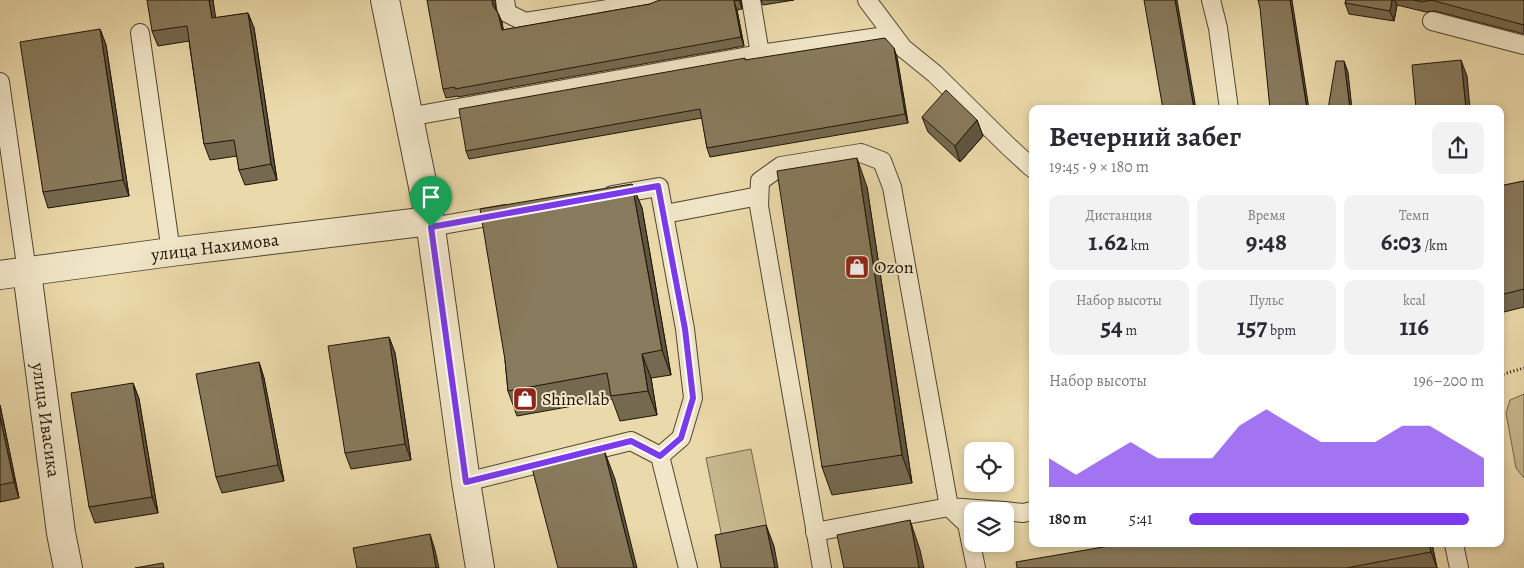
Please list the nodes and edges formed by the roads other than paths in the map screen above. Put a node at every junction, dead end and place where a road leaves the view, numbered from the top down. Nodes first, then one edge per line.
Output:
1 (384, 0) edge
2 (505, 0) edge
3 (655, 0) edge
4 (751, 0) edge
5 (867, 0) edge
6 (1211, 0) edge
7 (1432, 21) dead end
8 (140, 33) dead end
9 (893, 35) junction
10 (1524, 45) edge
11 (760, 54) junction
12 (0, 82) edge
13 (1228, 105) edge
14 (408, 117) junction
15 (1029, 165) edge
16 (759, 196) junction
17 (592, 198) edge
18 (516, 212) edge
19 (665, 214) junction
20 (431, 224) junction
21 (171, 252) junction
22 (27, 272) junction
23 (0, 275) edge
24 (660, 456) junction
25 (466, 482) junction
26 (949, 507) junction
27 (964, 508) edge
28 (1029, 511) edge
29 (1014, 512) edge
30 (815, 532) junction
31 (1454, 547) edge
32 (68, 568) edge
33 (480, 568) edge
34 (688, 568) edge
35 (822, 568) edge
36 (976, 568) edge
37 (1458, 568) edge

1 - 14 street
2 - 3 lane
4 - 11 lane
5 - 9 lane
6 - 13 lane
7 - 10 lane
8 - 21 lane
9 - 11 lane
9 - 15 lane
11 - 14 lane
12 - 22 lane
14 - 20 street
16 - 19 lane
16 - 26 lane
16 - 30 lane
17 - 19 lane
18 - 20 lane
19 - 24 lane
20 - 21 street, улица Нахимова
20 - 25 street
21 - 22 street, улица Нахимова
22 - 23 street, улица Нахимова
22 - 32 street, улица Ивасика
24 - 25 lane
24 - 34 lane
25 - 33 street
26 - 27 lane
26 - 30 lane
26 - 36 lane
28 - 29 lane
30 - 35 lane
31 - 37 lane

